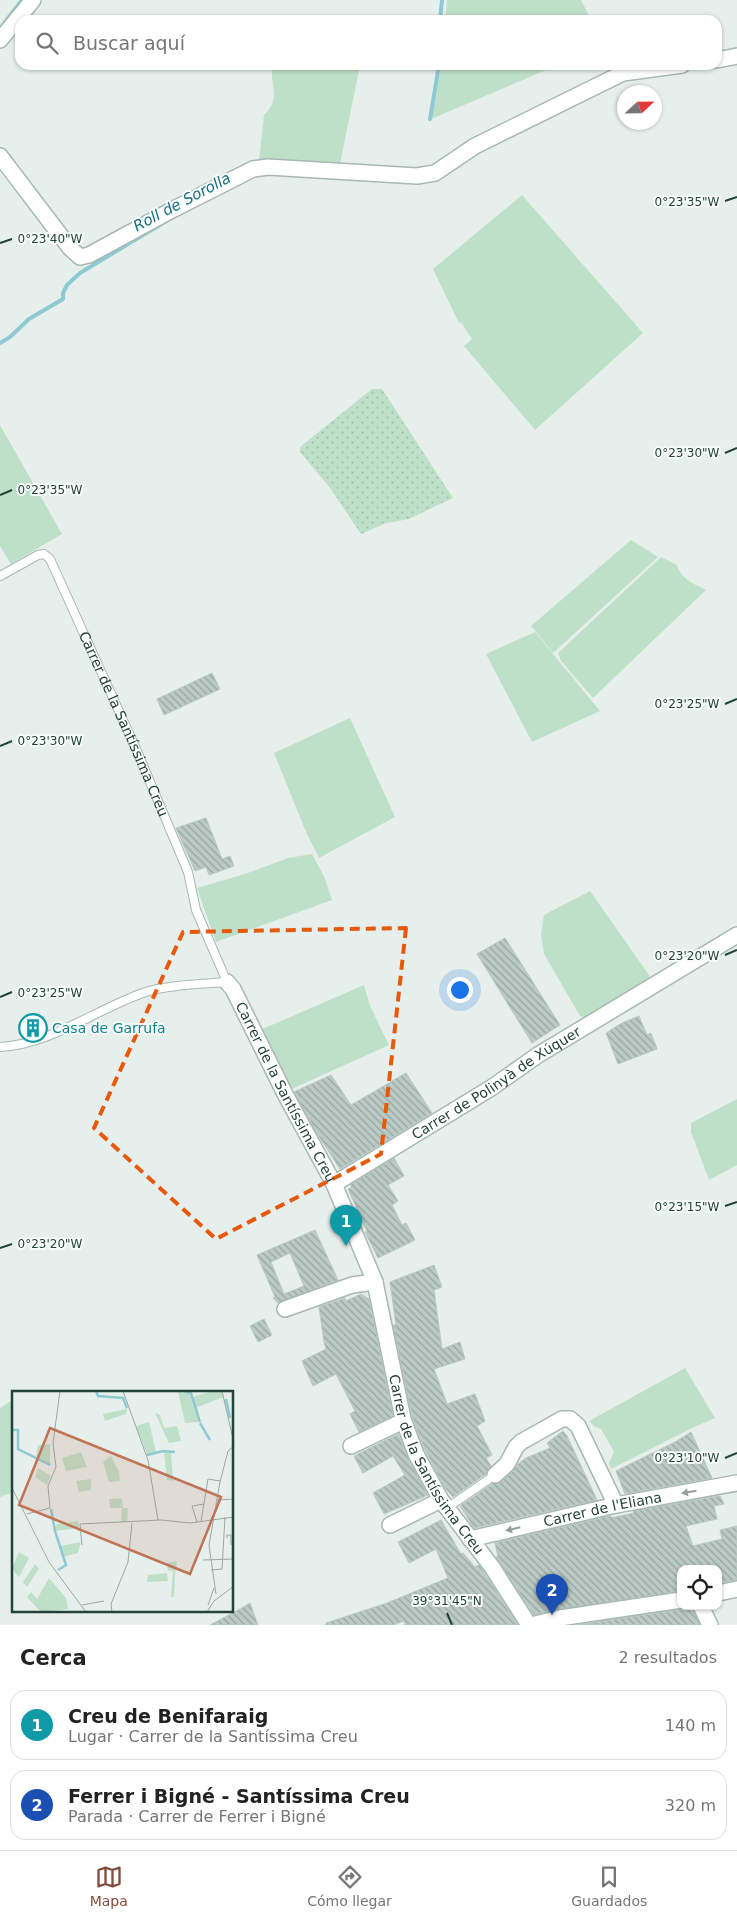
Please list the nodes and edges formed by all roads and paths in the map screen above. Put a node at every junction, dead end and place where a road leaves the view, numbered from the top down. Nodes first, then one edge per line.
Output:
1 (32, 0) edge
2 (20, 15) edge
3 (15, 21) edge
4 (0, 40) edge
5 (737, 56) edge
6 (722, 59) edge
7 (645, 70) edge
8 (0, 156) edge
9 (0, 576) edge
10 (737, 936) edge
11 (227, 982) junction
12 (0, 1047) edge
13 (334, 1184) junction
14 (375, 1282) junction
15 (286, 1309) dead end
16 (397, 1424) dead end
17 (351, 1446) dead end
18 (495, 1474) joint
19 (737, 1483) edge
20 (444, 1504) junction
21 (616, 1505) junction
22 (390, 1525) dead end
23 (470, 1540) junction
24 (737, 1589) edge
25 (722, 1592) edge
26 (677, 1601) edge
27 (703, 1610) edge
28 (530, 1625) edge
29 (710, 1625) edge

1 - 2 street
3 - 4 street
5 - 6 street
7 - 8 street
9 - 11 lane, Carrer de la Santíssima Creu
10 - 13 street, Carrer de Polinyà de Xúquer
11 - 12 lane
11 - 13 street, Carrer de la Santíssima Creu
13 - 14 street, Carrer de la Santíssima Creu
14 - 15 street
14 - 20 street, Carrer de la Santíssima Creu
16 - 17 street
18 - 20 lane
18 - 21 street
19 -> 21 street, Carrer de l'Eliana
20 - 22 street
20 - 23 street, Carrer de la Santíssima Creu
21 -> 23 street, Carrer de l'Eliana
23 - 28 street, Carrer de la Santíssima Creu
24 - 25 street
26 - 28 street
27 - 29 street

